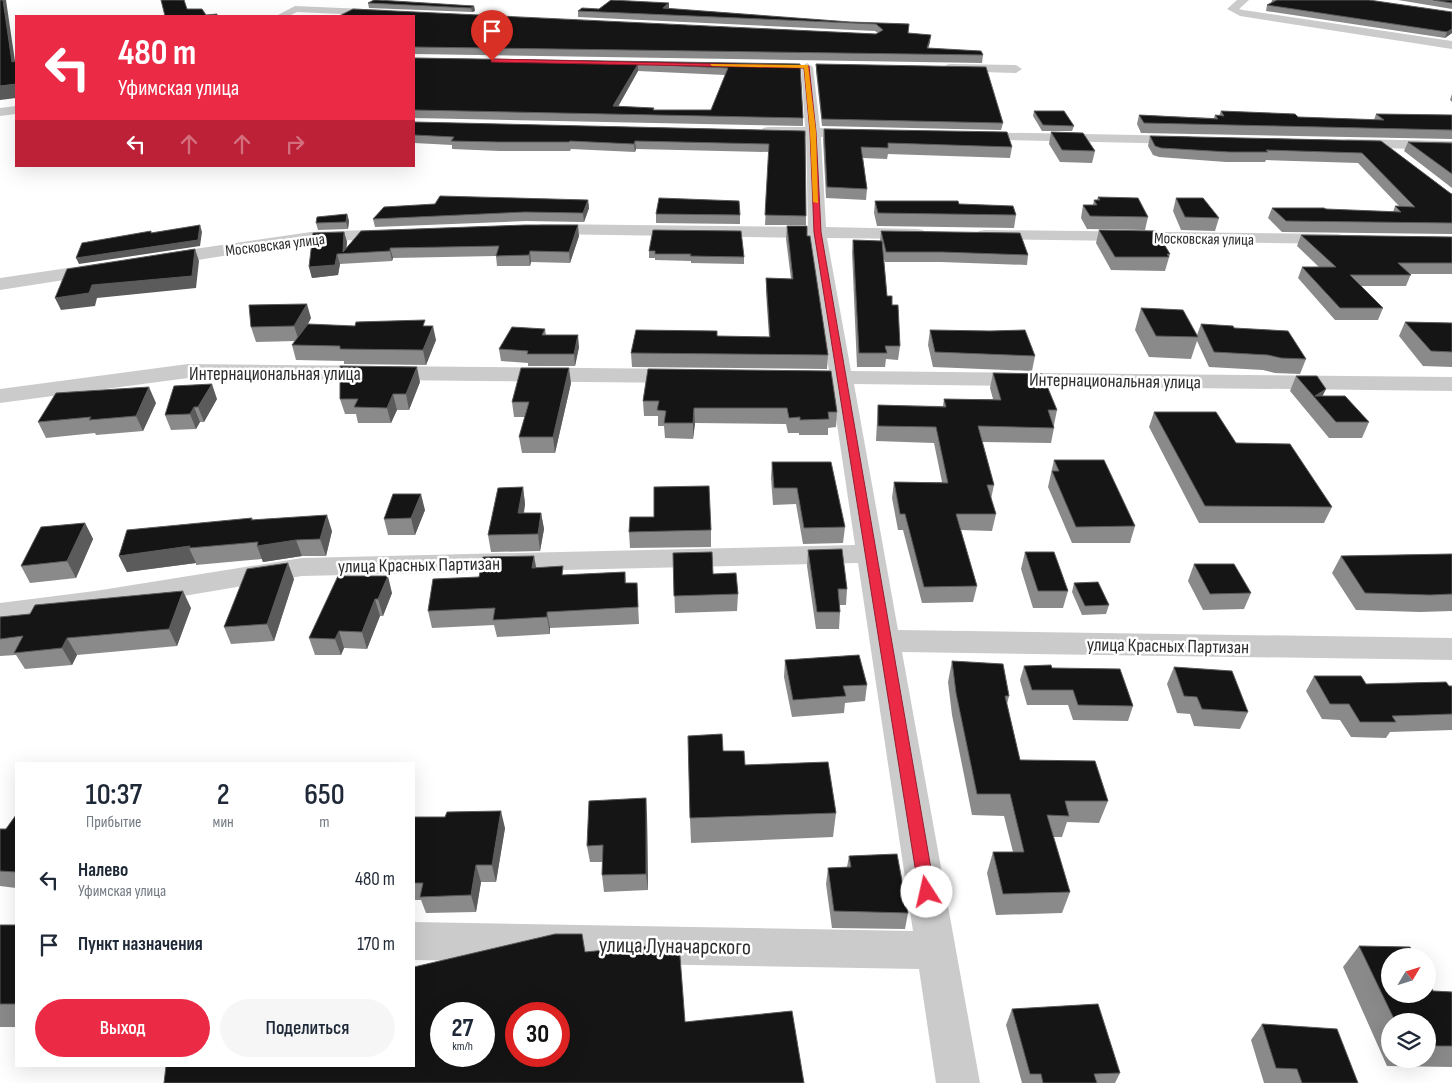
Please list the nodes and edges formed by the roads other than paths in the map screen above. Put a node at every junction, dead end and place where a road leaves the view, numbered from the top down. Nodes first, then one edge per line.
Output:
1 (1244, 0) edge
2 (393, 14) edge
3 (284, 15) edge
4 (1452, 45) edge
5 (807, 66) dead end
6 (936, 68) edge
7 (1016, 69) dead end
8 (15, 110) edge
9 (0, 112) edge
10 (753, 131) edge
11 (813, 132) junction
12 (873, 134) edge
13 (952, 135) edge
14 (1202, 140) edge
15 (1331, 143) edge
16 (1381, 144) junction
17 (1452, 146) edge
18 (1405, 162) edge
19 (526, 228) edge
20 (817, 232) junction
21 (409, 233) edge
22 (936, 234) edge
23 (966, 234) edge
24 (1353, 240) edge
25 (146, 262) edge
26 (117, 267) edge
27 (0, 284) edge
28 (703, 376) edge
29 (772, 377) edge
30 (842, 378) junction
31 (1452, 384) edge
32 (0, 396) edge
33 (871, 554) junction
34 (0, 613) edge
35 (885, 641) junction
36 (1452, 649) edge
37 (415, 941) edge
38 (936, 950) junction
39 (958, 1083) edge

1 - 4 street
2 - 3 street
5 - 11 street
6 - 7 street
8 - 9 street
10 - 11 street
11 - 12 street
11 - 20 street
13 - 14 street
15 - 16 street
16 - 17 street
16 - 18 street
19 - 20 street
20 - 22 street
20 - 30 street
21 - 25 street, Московская улица
23 - 24 street, Московская улица
26 - 27 street
28 - 32 street, Интернациональная улица
29 - 30 street, Интернациональная улица
30 - 31 street, Интернациональная улица
30 - 33 street
33 - 34 street, улица Красных Партизан
33 - 35 street
35 - 36 street, улица Красных Партизан
35 - 38 street
37 - 38 street, улица Луначарского
38 - 39 street

